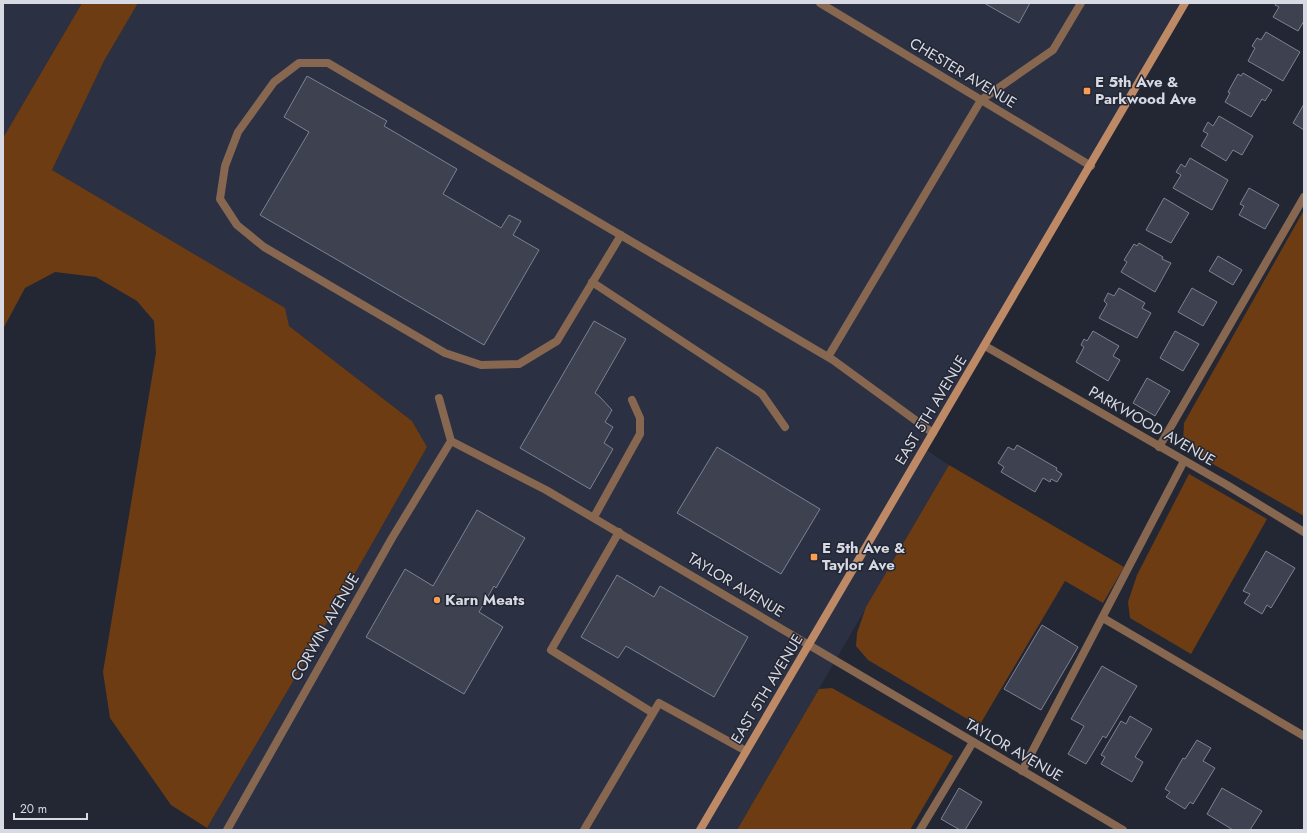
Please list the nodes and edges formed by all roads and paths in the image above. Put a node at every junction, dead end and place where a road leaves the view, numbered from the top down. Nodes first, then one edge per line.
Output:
1 (820, 3) edge
2 (1081, 3) edge
3 (1185, 3) edge
4 (981, 100) junction
5 (1091, 166) junction
6 (1304, 196) edge
7 (621, 235) junction
8 (592, 282) junction
9 (985, 346) junction
10 (828, 357) junction
11 (439, 398) dead end
12 (632, 400) dead end
13 (785, 427) dead end
14 (933, 433) junction
15 (451, 441) junction
16 (1160, 447) junction
17 (1184, 461) junction
18 (594, 517) junction
19 (619, 532) junction
20 (1304, 532) edge
21 (1103, 618) junction
22 (809, 645) junction
23 (653, 713) junction
24 (1304, 736) edge
25 (973, 742) junction
26 (746, 751) junction
27 (1022, 771) junction
28 (1120, 829) edge
29 (226, 830) edge
30 (584, 830) edge
31 (700, 830) edge
32 (920, 830) edge

1 - 4 street, CHESTER AVENUE
2 - 4 street
3 - 5 main road, EAST 5TH AVENUE
4 - 5 street, CHESTER AVENUE
4 - 10 street
5 - 9 main road, EAST 5TH AVENUE
6 - 16 street
7 - 8 street
7 - 8 street
7 - 10 street
8 - 13 street
9 - 14 main road, EAST 5TH AVENUE
9 - 16 street, PARKWOOD AVENUE
10 - 14 street
11 - 15 street
12 - 18 street
14 - 22 main road, EAST 5TH AVENUE
15 - 18 street, TAYLOR AVENUE
15 - 29 street, CORWIN AVENUE
16 - 17 street, PARKWOOD AVENUE
17 - 20 street, PARKWOOD AVENUE
17 - 21 street
18 - 19 street, TAYLOR AVENUE
19 - 22 street, TAYLOR AVENUE
19 - 23 street
21 - 24 street
21 - 27 street
22 - 25 street, TAYLOR AVENUE
22 - 26 main road, EAST 5TH AVENUE
23 - 26 street
23 - 30 street
25 - 27 street, TAYLOR AVENUE
25 - 32 street
26 - 31 main road, EAST 5TH AVENUE
27 - 28 street, TAYLOR AVENUE

